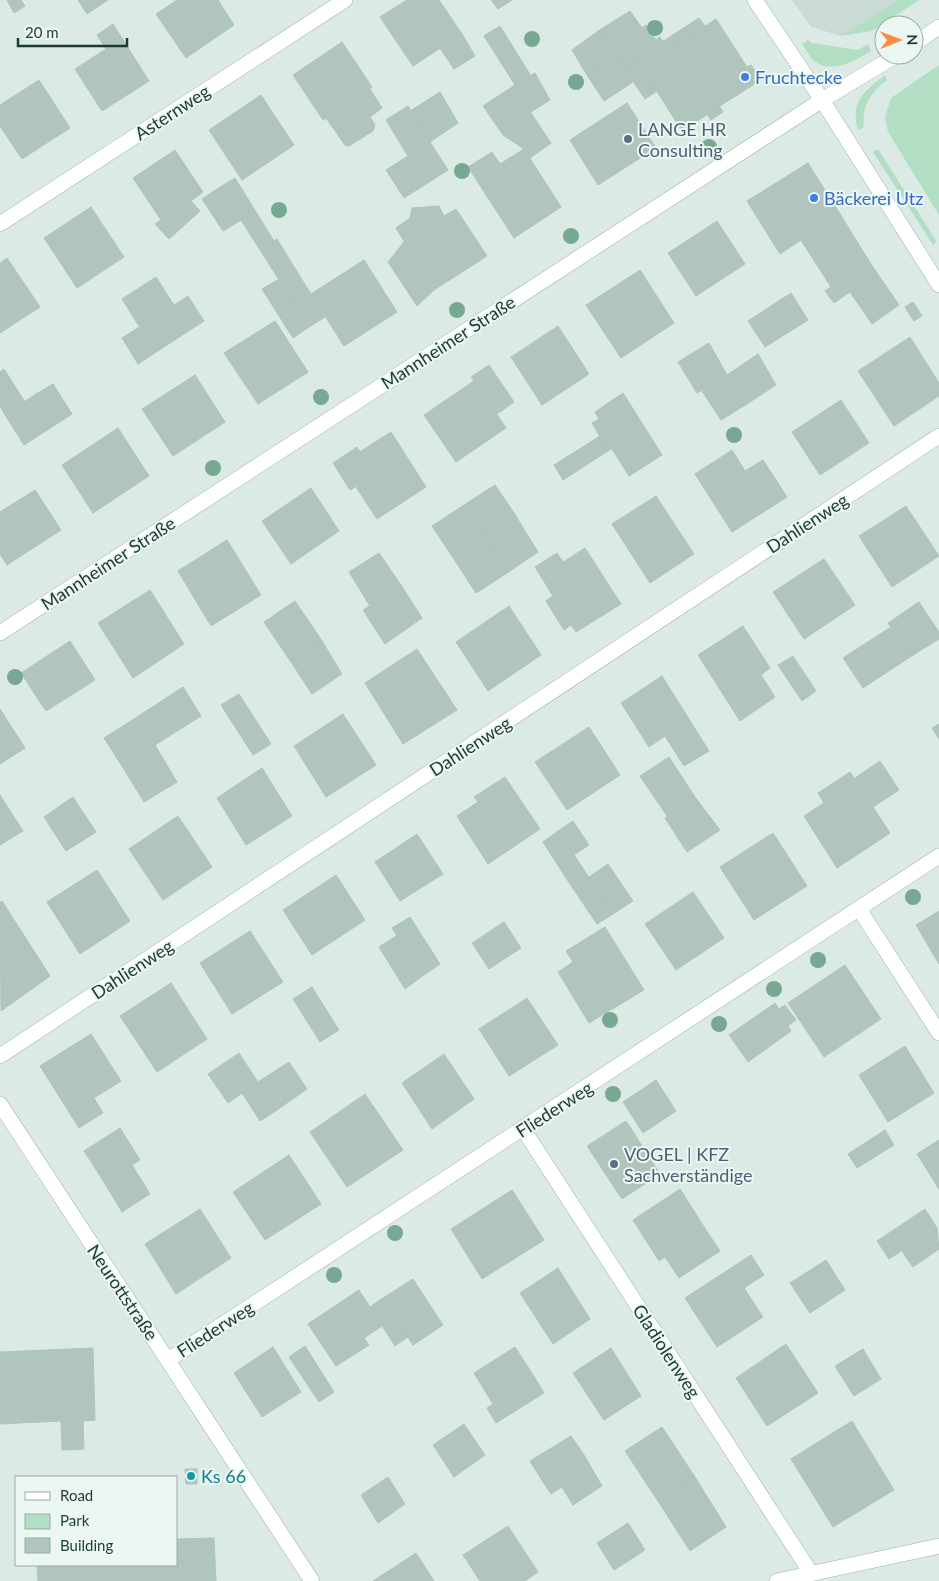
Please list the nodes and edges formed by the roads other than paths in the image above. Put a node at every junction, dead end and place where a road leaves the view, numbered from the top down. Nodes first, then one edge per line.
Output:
1 (345, 0) edge
2 (755, 0) edge
3 (939, 27) edge
4 (924, 37) edge
5 (880, 65) edge
6 (822, 100) junction
7 (0, 224) edge
8 (939, 285) edge
9 (939, 436) edge
10 (0, 633) edge
11 (939, 856) edge
12 (859, 908) junction
13 (939, 1033) edge
14 (0, 1056) edge
15 (0, 1104) edge
16 (523, 1129) junction
17 (168, 1360) junction
18 (939, 1546) edge
19 (811, 1574) junction
20 (312, 1581) edge
21 (778, 1581) edge

1 - 7 street, Asternweg
2 - 6 street
3 - 4 street
5 - 6 street, Mannheimer Straße
6 - 8 street
6 - 10 street, Mannheimer Straße
9 - 14 street, Dahlienweg
11 - 12 street, Fliederweg
12 - 13 street
12 - 16 street, Fliederweg
15 - 17 street, Neurottstraße
16 - 17 street, Fliederweg
16 - 19 street, Gladiolenweg
17 - 20 street, Neurottstraße
18 - 19 street
19 - 21 street

